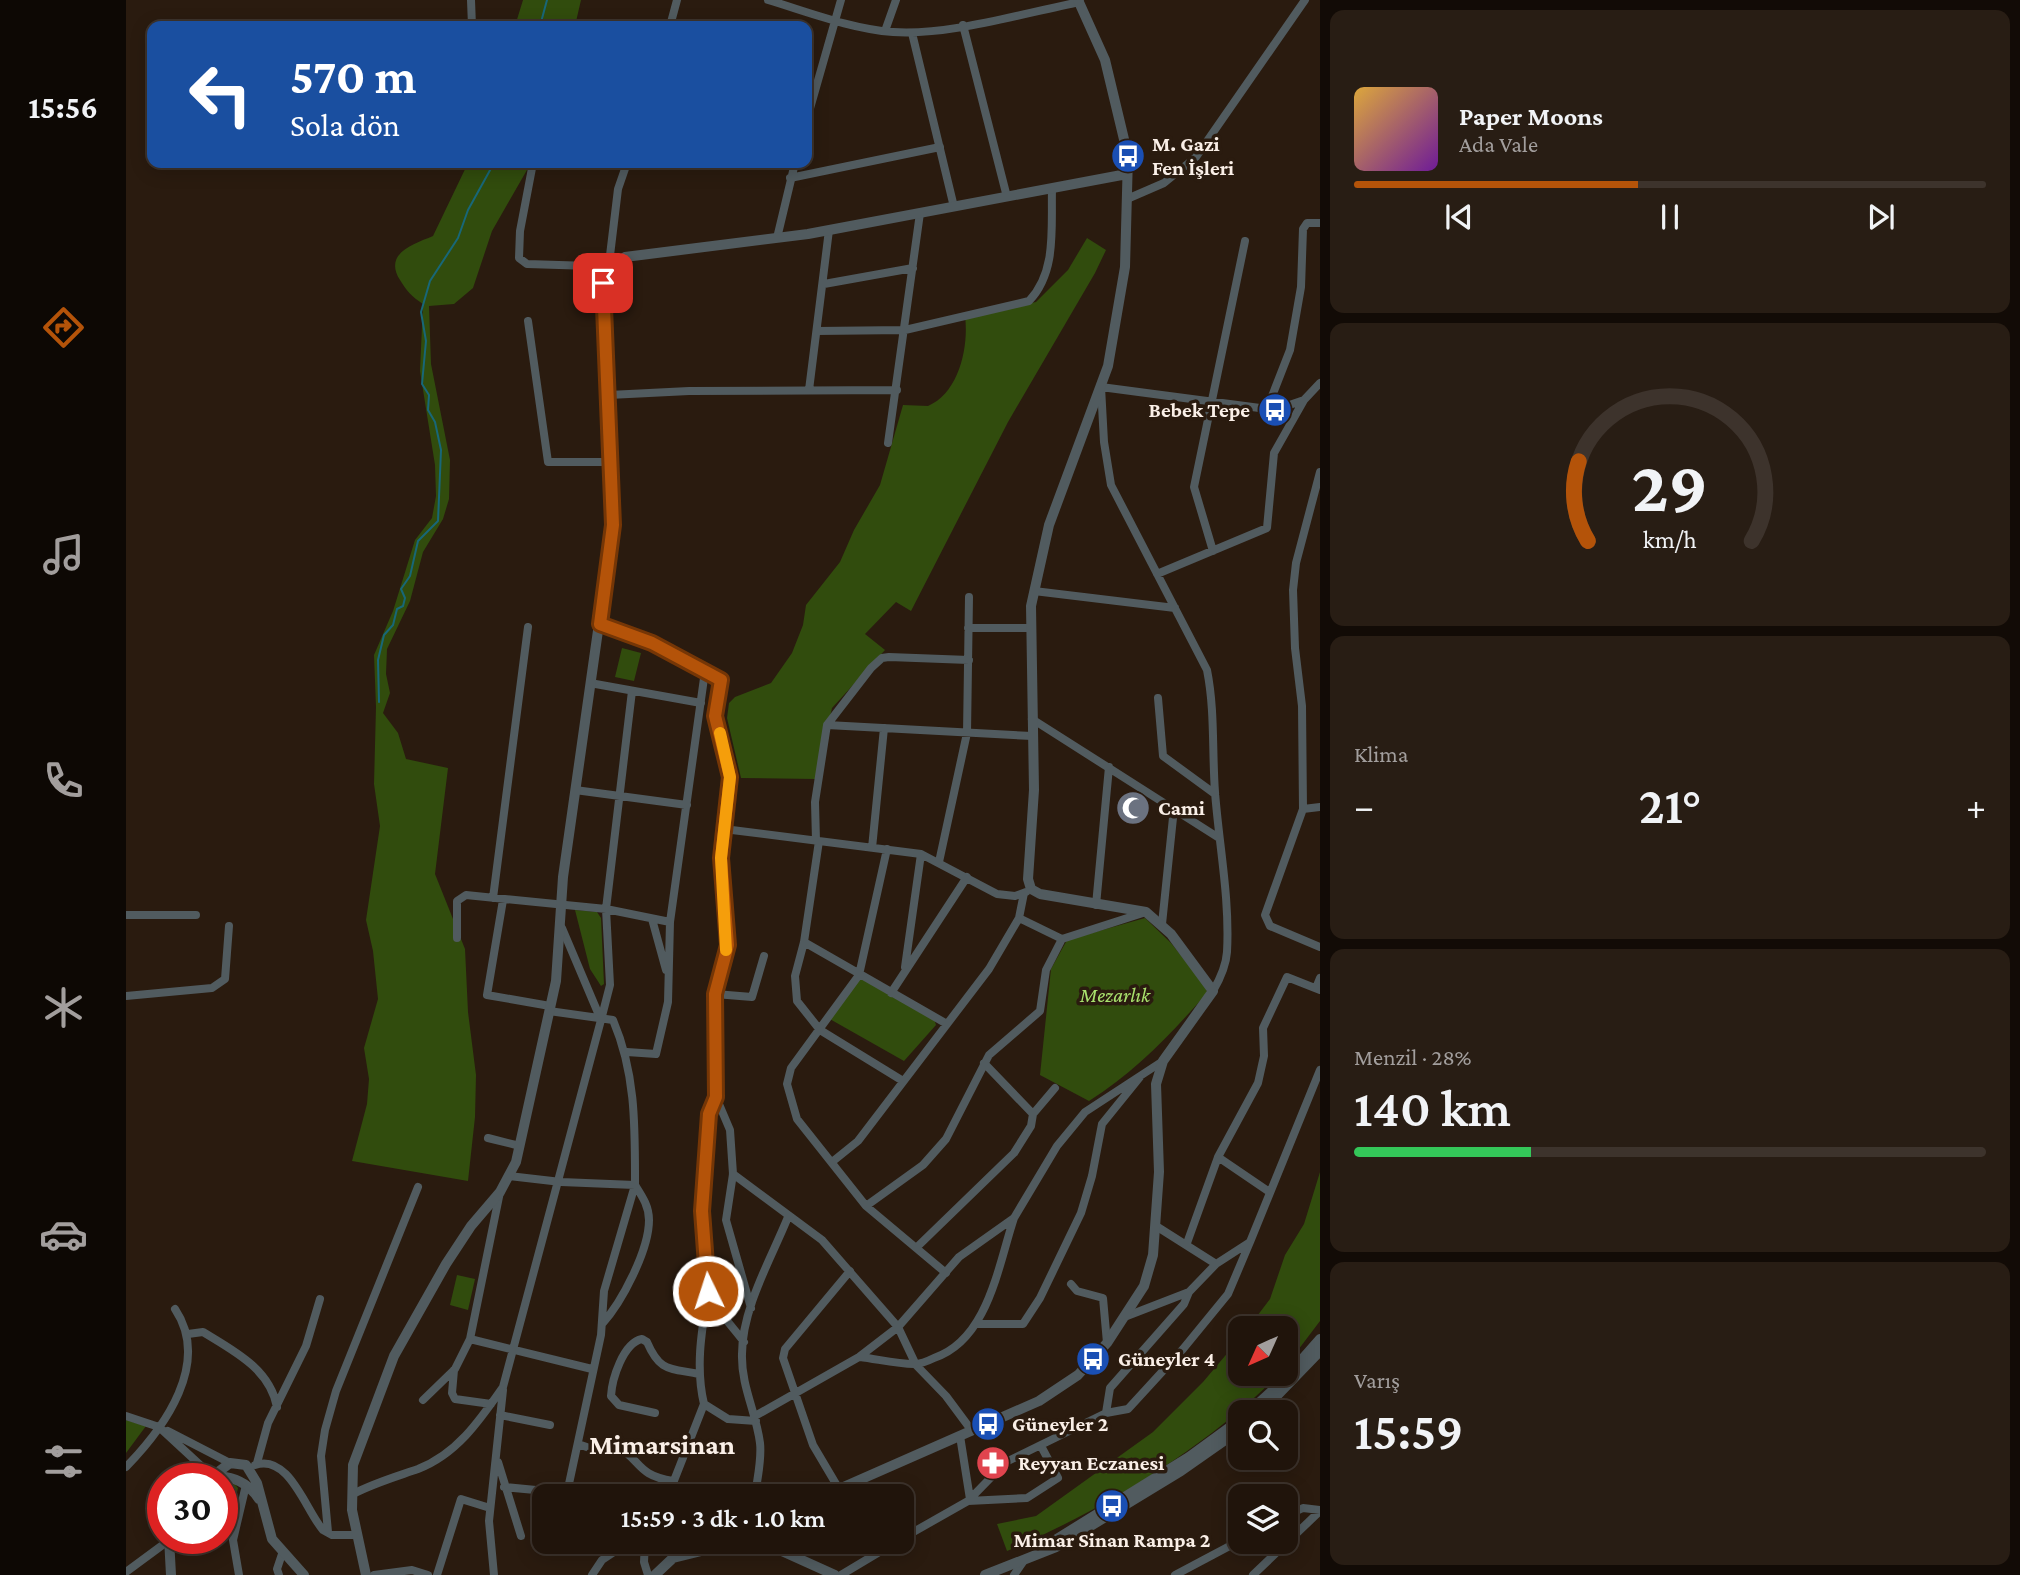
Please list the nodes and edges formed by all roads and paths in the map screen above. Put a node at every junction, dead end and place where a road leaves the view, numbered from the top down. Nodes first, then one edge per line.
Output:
1 (471, 0) edge
2 (677, 0) edge
3 (768, 0) edge
4 (841, 0) edge
5 (896, 0) edge
6 (1305, 0) edge
7 (1079, 1) edge
8 (835, 20) junction
9 (472, 21) edge
10 (671, 21) edge
11 (963, 25) junction
12 (885, 31) junction
13 (912, 33) junction
14 (812, 101) edge
15 (940, 147) junction
16 (532, 168) edge
17 (625, 168) edge
18 (793, 168) edge
19 (1128, 174) junction
20 (790, 178) junction
21 (1052, 188) junction
22 (1007, 197) junction
23 (1127, 199) junction
24 (954, 207) junction
25 (920, 213) junction
26 (1320, 223) edge
27 (829, 230) junction
28 (777, 238) junction
29 (1245, 240) dead end
30 (913, 268) junction
31 (607, 271) junction
32 (824, 284) junction
33 (528, 321) dead end
34 (905, 330) junction
35 (817, 331) junction
36 (1320, 383) edge
37 (1101, 387) junction
38 (809, 390) junction
39 (897, 390) junction
40 (609, 396) junction
41 (1304, 400) junction
42 (1213, 403) junction
43 (1267, 409) junction
44 (888, 443) dead end
45 (612, 462) junction
46 (1320, 472) edge
47 (1213, 551) junction
48 (1157, 574) junction
49 (1034, 591) junction
50 (969, 597) dead end
51 (1175, 608) junction
52 (600, 624) junction
53 (528, 627) dead end
54 (968, 628) junction
55 (1031, 628) junction
56 (969, 660) junction
57 (705, 671) junction
58 (590, 683) junction
59 (632, 691) junction
60 (1157, 698) dead end
61 (701, 703) junction
62 (1032, 719) junction
63 (827, 725) junction
64 (884, 729) junction
65 (967, 733) junction
66 (1032, 736) junction
67 (1109, 767) junction
68 (575, 790) junction
69 (1215, 794) junction
70 (617, 796) junction
71 (687, 805) junction
72 (1320, 807) edge
73 (1174, 808) junction
74 (1303, 809) junction
75 (724, 829) junction
76 (1219, 838) junction
77 (818, 841) junction
78 (872, 848) junction
79 (887, 849) junction
80 (921, 854) junction
81 (939, 862) junction
82 (967, 877) junction
83 (1028, 891) junction
84 (493, 898) junction
85 (503, 900) junction
86 (563, 905) junction
87 (1096, 905) junction
88 (606, 909) junction
89 (1146, 912) junction
90 (126, 915) edge
91 (196, 915) dead end
92 (1019, 918) junction
93 (652, 919) junction
94 (670, 922) junction
95 (1162, 924) junction
96 (229, 926) dead end
97 (562, 928) junction
98 (457, 938) dead end
99 (1062, 939) junction
100 (804, 942) junction
101 (1320, 947) edge
102 (764, 956) dead end
103 (905, 970) junction
104 (859, 975) junction
105 (1320, 978) edge
106 (669, 979) junction
107 (1318, 989) edge
108 (1213, 991) junction
109 (891, 993) junction
110 (715, 994) junction
111 (126, 996) edge
112 (550, 1009) junction
113 (601, 1020) junction
114 (947, 1024) junction
115 (820, 1030) junction
116 (626, 1052) junction
117 (1163, 1061) junction
118 (984, 1063) junction
119 (1320, 1070) edge
120 (1145, 1071) junction
121 (903, 1081) junction
122 (1055, 1088) dead end
123 (716, 1097) junction
124 (1033, 1114) junction
125 (488, 1138) dead end
126 (520, 1146) junction
127 (1218, 1157) junction
128 (832, 1162) junction
129 (733, 1174) junction
130 (509, 1176) junction
131 (561, 1182) junction
132 (635, 1185) junction
133 (418, 1187) dead end
134 (1268, 1191) junction
135 (500, 1192) junction
136 (866, 1206) junction
137 (788, 1217) junction
138 (1014, 1217) junction
139 (1156, 1226) junction
140 (1250, 1242) junction
141 (1187, 1243) junction
142 (916, 1248) junction
143 (1216, 1264) junction
144 (850, 1271) junction
145 (946, 1273) junction
146 (1071, 1284) dead end
147 (708, 1291) junction
148 (1189, 1292) junction
149 (320, 1299) dead end
150 (751, 1308) junction
151 (175, 1309) dead end
152 (1127, 1316) junction
153 (601, 1324) junction
154 (978, 1324) junction
155 (898, 1327) junction
156 (188, 1334) junction
157 (470, 1339) junction
158 (1320, 1339) edge
159 (744, 1342) junction
160 (1107, 1343) junction
161 (514, 1351) junction
162 (1320, 1351) edge
163 (859, 1357) junction
164 (916, 1365) junction
165 (455, 1369) junction
166 (592, 1369) junction
167 (699, 1374) junction
168 (503, 1387) junction
169 (794, 1391) junction
170 (423, 1400) dead end
171 (1263, 1400) edge
172 (1273, 1400) edge
173 (491, 1404) junction
174 (704, 1404) junction
175 (277, 1407) junction
176 (655, 1413) dead end
177 (1106, 1413) junction
178 (500, 1415) junction
179 (126, 1416) edge
180 (755, 1419) junction
181 (550, 1425) dead end
182 (159, 1427) junction
183 (1228, 1428) edge
184 (972, 1431) junction
185 (960, 1436) junction
186 (1228, 1438) edge
187 (578, 1444) junction
188 (1041, 1447) junction
189 (496, 1453) junction
190 (196, 1463) edge
191 (230, 1463) edge
192 (238, 1463) edge
193 (253, 1466) junction
194 (126, 1467) edge
195 (673, 1481) junction
196 (238, 1482) edge
197 (854, 1483) edge
198 (672, 1484) edge
199 (756, 1484) edge
200 (836, 1484) edge
201 (246, 1485) junction
202 (504, 1487) junction
203 (352, 1494) junction
204 (969, 1500) junction
205 (263, 1508) junction
206 (490, 1508) junction
207 (1298, 1510) edge
208 (1320, 1510) edge
209 (328, 1532) junction
210 (914, 1532) edge
211 (357, 1535) junction
212 (521, 1536) dead end
213 (1228, 1547) edge
214 (149, 1554) edge
215 (170, 1554) edge
216 (282, 1554) junction
217 (611, 1554) edge
218 (644, 1554) edge
219 (680, 1554) edge
220 (689, 1554) edge
221 (795, 1554) edge
222 (869, 1554) edge
223 (673, 1558) junction
224 (1025, 1559) junction
225 (126, 1572) edge
226 (171, 1575) edge
227 (239, 1575) edge
228 (279, 1575) edge
229 (304, 1575) edge
230 (366, 1575) edge
231 (374, 1575) edge
232 (428, 1575) edge
233 (437, 1575) edge
234 (494, 1575) edge
235 (592, 1575) edge
236 (648, 1575) edge
237 (655, 1575) edge
238 (835, 1575) edge
239 (841, 1575) edge
240 (985, 1575) edge
241 (1014, 1575) edge
242 (1175, 1575) edge
243 (1253, 1575) edge

1 - 9 street
2 - 10 street
3 - 8 street
4 - 8 street
5 - 12 street
6 - 23 street
7 - 11 street
7 - 19 street
8 - 12 street
8 - 14 street
11 - 13 street
11 - 22 street
12 - 13 street
13 - 15 street
15 - 20 street
15 - 24 street
16 - 31 street
17 - 31 street
18 - 20 street
19 - 21 street
19 - 23 street
20 - 28 street
21 - 22 street
21 - 34 street
22 - 24 street
23 - 37 street
24 - 25 street
25 - 27 street
25 - 30 street
26 - 43 street
27 - 28 street
27 - 32 street
28 - 31 street
29 - 42 street
30 - 32 street
30 - 34 street
31 - 40 street
32 - 35 street
33 - 45 street
34 - 35 street
34 - 39 street
35 - 38 street
36 - 41 street
37 - 42 street
37 - 48 street
37 - 49 street
38 - 39 street
38 - 40 street
39 - 44 street
40 - 45 street
41 - 43 street
41 - 47 street
42 - 43 street
42 - 47 street
45 - 52 street
46 - 74 street
47 - 48 street
48 - 51 street
49 - 51 street
49 - 55 street
50 - 54 street
51 - 69 street
52 - 57 street
52 - 58 street
53 - 84 street
54 - 55 street
54 - 56 street
55 - 62 street
56 - 63 street
56 - 65 street
57 - 61 street
57 - 75 street
58 - 59 street
58 - 68 street
59 - 61 street
59 - 70 street
60 - 69 street
61 - 71 street
62 - 66 street
62 - 67 street
63 - 64 street
63 - 77 street
64 - 65 street
64 - 78 street
65 - 66 street
65 - 81 street
66 - 83 street
67 - 73 street
67 - 87 street
68 - 70 street
68 - 86 street
69 - 76 street
70 - 71 street
70 - 88 street
71 - 94 street
72 - 74 street
73 - 76 street
73 - 95 street
74 - 101 street
75 - 77 street
75 - 110 street
76 - 108 street
77 - 78 street
77 - 100 street
78 - 79 street
79 - 80 street
79 - 104 street
80 - 81 street
80 - 103 street
81 - 82 street
82 - 83 street
82 - 103 street
83 - 87 street
83 - 92 street
84 - 85 street
84 - 98 street
85 - 86 street
85 - 112 street
86 - 88 street
86 - 97 street
87 - 89 street
88 - 93 street
88 - 113 street
89 - 95 street
89 - 99 street
90 - 91 street
92 - 99 street
92 - 114 street
93 - 94 street
93 - 106 street
94 - 106 street
95 - 108 street
96 - 111 street
97 - 112 street
97 - 113 street
99 - 118 street
100 - 104 street
100 - 115 street
102 - 110 street
103 - 109 street
104 - 109 street
104 - 115 street
105 - 107 street
106 - 116 street
107 - 127 street
108 - 117 street
109 - 114 street
110 - 123 street
112 - 113 street
112 - 126 street
113 - 116 street
113 - 131 street
114 - 121 street
115 - 121 street
115 - 128 street
116 - 132 street
117 - 120 street
117 - 139 street
118 - 124 street
118 - 136 street
119 - 134 street
120 - 138 street
120 - 154 street
121 - 128 street
122 - 124 street
123 - 129 street
123 - 147 street
124 - 142 street
125 - 126 street
126 - 130 street
127 - 134 street
127 - 141 street
128 - 136 street
129 - 137 street
129 - 150 street
130 - 131 street
130 - 135 street
131 - 132 street
131 - 161 street
132 - 153 street
132 - 153 street
133 - 209 street
134 - 140 street
135 - 157 street
135 - 203 street
136 - 142 street
137 - 144 street
137 - 150 street
138 - 145 street
138 - 154 street
139 - 141 street
139 - 152 street
140 - 143 street
140 - 177 street
141 - 143 street
142 - 145 street
143 - 148 street
144 - 155 street
144 - 169 street
145 - 155 street
146 - 160 street
147 - 159 street
147 - 167 street
148 - 152 street
148 - 177 street
149 - 175 street
150 - 159 street
151 - 156 street
152 - 160 street
153 - 166 street
154 - 164 street
155 - 163 street
155 - 164 street
156 - 175 street
156 - 182 street
157 - 161 street
157 - 165 street
158 - 171 street
159 - 180 street
160 - 184 street
161 - 166 street
161 - 168 street
162 - 172 street
163 - 164 street
163 - 169 street
164 - 184 street
165 - 170 street
165 - 173 street
166 - 187 street
167 - 174 street
167 - 176 street
168 - 173 street
168 - 178 street
169 - 180 street
169 - 200 street
173 - 203 street
174 - 180 street
174 - 195 street
175 - 193 street
177 - 188 street
178 - 181 street
178 - 189 street
179 - 182 street
180 - 199 street
182 - 190 street
182 - 191 street
182 - 194 street
183 - 224 street
184 - 185 street
185 - 197 street
185 - 204 street
186 - 224 street
187 - 195 street
187 - 202 street
188 - 204 street
188 - 204 street
189 - 202 street
189 - 206 street
192 - 193 street
193 - 205 street
193 - 209 street
195 - 198 street
196 - 201 street
201 - 205 street
201 - 227 street
202 - 212 street
203 - 211 street
204 - 210 street
205 - 216 street
206 - 233 street
206 - 234 street
207 - 208 street
208 - 243 street
209 - 211 street
211 - 230 street
213 - 242 street
214 - 225 street
215 - 226 street
216 - 228 street
216 - 229 street
217 - 235 street
218 - 236 street
219 - 223 street
220 - 223 street
221 - 238 street
222 - 239 street
223 - 237 street
224 - 240 street
224 - 241 street
231 - 232 street

